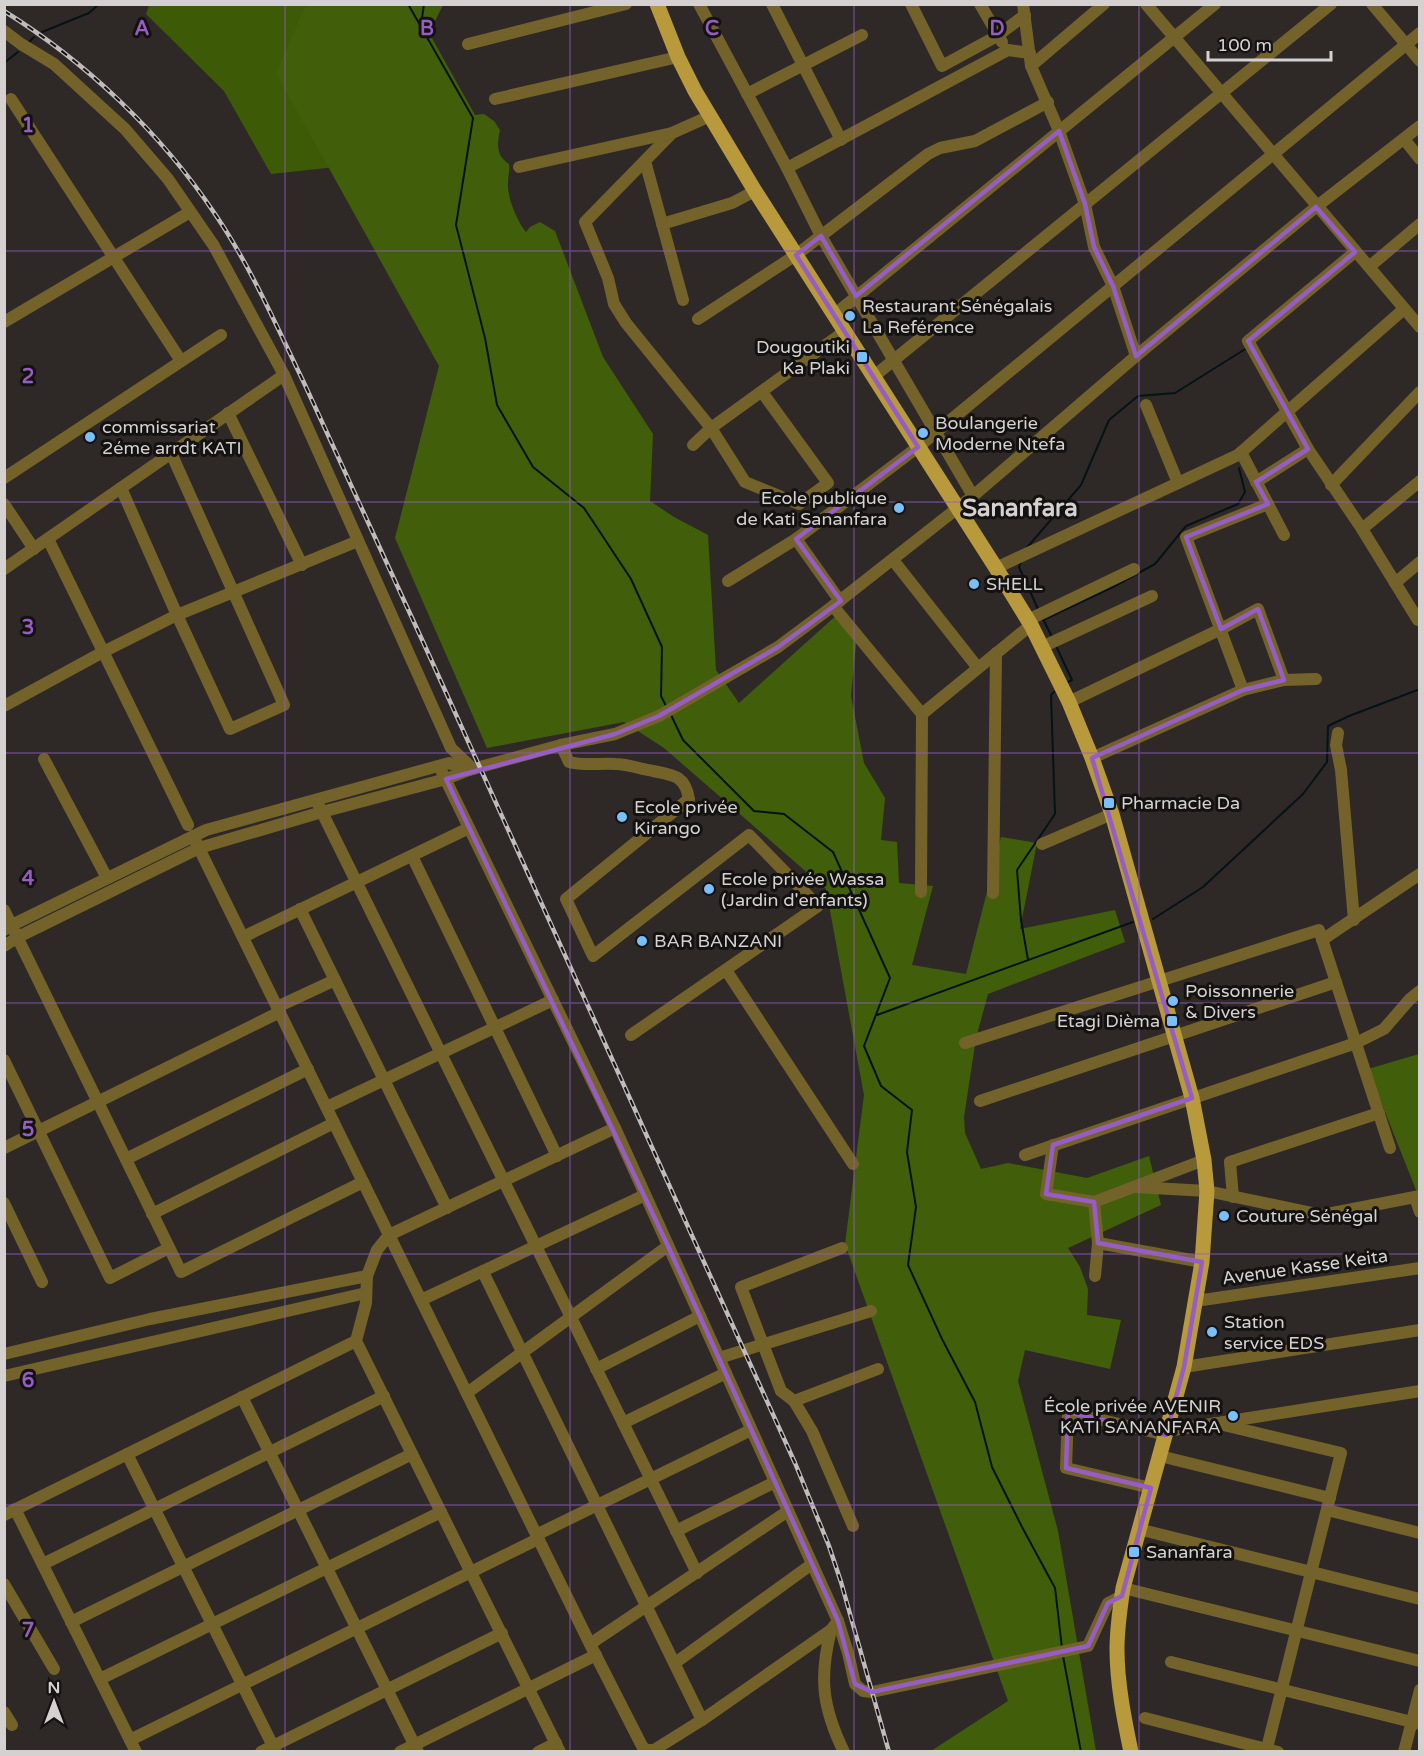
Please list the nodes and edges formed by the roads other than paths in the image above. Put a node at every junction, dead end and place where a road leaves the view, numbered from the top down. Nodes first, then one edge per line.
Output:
1 (626, 4) edge
2 (657, 4) edge
3 (699, 4) edge
4 (772, 4) edge
5 (911, 4) edge
6 (980, 4) edge
7 (1104, 4) edge
8 (1146, 4) edge
9 (1215, 4) edge
10 (1331, 4) edge
11 (1372, 4) edge
12 (1024, 10) edge
13 (4, 31) edge
14 (1419, 33) edge
15 (862, 35) dead end
16 (997, 36) junction
17 (1174, 38) junction
18 (468, 44) dead end
19 (1406, 44) junction
20 (1008, 50) junction
21 (1030, 53) junction
22 (678, 57) junction
23 (1419, 61) edge
24 (803, 65) junction
25 (1031, 66) junction
26 (747, 94) junction
27 (1221, 94) junction
28 (11, 99) dead end
29 (495, 99) dead end
30 (1048, 102) junction
31 (710, 116) junction
32 (1419, 126) edge
33 (1059, 131) junction
34 (672, 133) junction
35 (1404, 139) junction
36 (841, 140) junction
37 (1273, 154) junction
38 (1419, 159) edge
39 (645, 161) junction
40 (519, 167) dead end
41 (787, 168) junction
42 (755, 191) junction
43 (1085, 204) junction
44 (1316, 207) junction
45 (190, 213) junction
46 (662, 224) junction
47 (1419, 224) edge
48 (821, 236) junction
49 (1355, 252) junction
50 (796, 255) junction
51 (114, 258) junction
52 (1369, 267) junction
53 (1113, 285) junction
54 (856, 296) junction
55 (683, 300) dead end
56 (1404, 309) junction
57 (834, 315) junction
58 (698, 319) dead end
59 (1418, 321) edge
60 (4, 322) edge
61 (845, 331) junction
62 (221, 334) dead end
63 (1136, 356) junction
64 (894, 360) junction
65 (180, 361) junction
66 (284, 375) junction
67 (873, 376) junction
68 (762, 392) junction
69 (1419, 392) edge
70 (1146, 405) dead end
71 (1287, 410) junction
72 (228, 413) junction
73 (711, 428) junction
74 (936, 432) junction
75 (693, 445) dead end
76 (918, 447) junction
77 (1308, 449) junction
78 (1241, 452) junction
79 (171, 453) junction
80 (4, 478) edge
81 (1419, 481) edge
82 (1256, 482) junction
83 (1178, 483) junction
84 (1331, 485) junction
85 (121, 488) junction
86 (973, 496) junction
87 (4, 504) edge
88 (1268, 504) junction
89 (958, 508) junction
90 (1362, 529) junction
91 (1284, 535) dead end
92 (48, 539) junction
93 (796, 539) junction
94 (358, 542) junction
95 (34, 549) junction
96 (892, 560) junction
97 (1419, 562) edge
98 (303, 565) junction
99 (996, 568) junction
100 (4, 569) edge
101 (1134, 569) dead end
102 (728, 581) dead end
103 (1395, 583) junction
104 (233, 592) junction
105 (1152, 596) dead end
106 (837, 604) junction
107 (177, 615) junction
108 (1418, 620) dead end
109 (1030, 622) junction
110 (1221, 629) junction
111 (1042, 647) junction
112 (103, 652) junction
113 (996, 653) junction
114 (978, 668) junction
115 (1316, 679) dead end
116 (1284, 680) junction
117 (1243, 690) junction
118 (1069, 702) junction
119 (4, 706) edge
120 (922, 714) junction
121 (1338, 733) dead end
122 (561, 746) junction
123 (1092, 758) junction
124 (44, 759) dead end
125 (439, 766) junction
126 (471, 770) junction
127 (446, 779) junction
128 (316, 800) junction
129 (322, 812) junction
130 (1112, 814) junction
131 (469, 828) junction
132 (191, 830) junction
133 (1041, 844) dead end
134 (199, 848) junction
135 (412, 855) junction
136 (1419, 874) edge
137 (107, 878) junction
138 (357, 882) junction
139 (921, 892) dead end
140 (993, 893) dead end
141 (300, 909) junction
142 (4, 910) edge
143 (1354, 920) junction
144 (8, 928) edge
145 (18, 937) junction
146 (243, 937) junction
147 (1322, 940) junction
148 (4, 946) edge
149 (726, 970) junction
150 (334, 980) junction
151 (1159, 981) junction
152 (1336, 982) junction
153 (1419, 991) edge
154 (553, 1000) junction
155 (279, 1010) junction
156 (495, 1027) junction
157 (631, 1035) dead end
158 (1175, 1036) junction
159 (965, 1043) dead end
160 (1356, 1043) junction
161 (441, 1053) junction
162 (4, 1060) edge
163 (308, 1069) junction
164 (384, 1080) junction
165 (1192, 1098) junction
166 (980, 1101) dead end
167 (98, 1102) junction
168 (327, 1107) junction
169 (1379, 1113) junction
170 (334, 1123) junction
171 (615, 1128) junction
172 (39, 1131) junction
173 (1053, 1145) junction
174 (4, 1148) edge
175 (1390, 1148) dead end
176 (1025, 1155) dead end
177 (557, 1156) junction
178 (126, 1159) junction
179 (1204, 1160) junction
180 (853, 1164) dead end
181 (504, 1181) junction
182 (363, 1182) junction
183 (1135, 1187) junction
184 (1207, 1191) junction
185 (645, 1195) junction
186 (1233, 1197) junction
187 (1417, 1197) edge
188 (4, 1203) edge
189 (1094, 1203) junction
190 (447, 1208) junction
191 (1419, 1212) edge
192 (152, 1214) junction
193 (389, 1235) junction
194 (1098, 1243) junction
195 (536, 1246) junction
196 (668, 1246) junction
197 (169, 1248) junction
198 (842, 1248) dead end
199 (1202, 1262) junction
200 (1419, 1268) edge
201 (483, 1272) junction
202 (367, 1276) junction
203 (1095, 1276) dead end
204 (42, 1282) dead end
205 (366, 1293) junction
206 (421, 1300) junction
207 (1196, 1301) junction
208 (871, 1311) dead end
209 (700, 1316) junction
210 (571, 1317) junction
211 (1419, 1330) edge
212 (356, 1341) junction
213 (763, 1345) junction
214 (522, 1353) junction
215 (4, 1354) edge
216 (719, 1358) junction
217 (1184, 1367) junction
218 (596, 1369) junction
219 (878, 1369) dead end
220 (726, 1373) junction
221 (4, 1376) edge
222 (1419, 1391) edge
223 (467, 1393) junction
224 (384, 1396) junction
225 (242, 1397) junction
226 (794, 1401) junction
227 (623, 1423) junction
228 (1215, 1423) junction
229 (751, 1430) junction
230 (1167, 1433) junction
231 (269, 1453) junction
232 (127, 1454) junction
233 (412, 1454) junction
234 (1160, 1456) junction
235 (651, 1479) junction
236 (775, 1482) junction
237 (1151, 1488) junction
238 (1328, 1504) junction
239 (597, 1505) junction
240 (155, 1509) junction
241 (298, 1511) junction
242 (788, 1511) junction
243 (10, 1512) edge
244 (441, 1512) junction
245 (853, 1526) dead end
246 (1138, 1529) junction
247 (676, 1531) junction
248 (1419, 1533) edge
249 (537, 1537) junction
250 (43, 1564) junction
251 (812, 1564) junction
252 (184, 1567) junction
253 (327, 1568) junction
254 (471, 1572) junction
255 (697, 1572) junction
256 (1312, 1572) junction
257 (4, 1584) edge
258 (1122, 1592) junction
259 (1419, 1599) edge
260 (647, 1606) junction
261 (71, 1622) junction
262 (212, 1624) junction
263 (835, 1625) junction
264 (357, 1628) junction
265 (1297, 1631) junction
266 (502, 1633) junction
267 (593, 1649) junction
268 (1419, 1661) edge
269 (1171, 1662) dead end
270 (675, 1663) junction
271 (54, 1669) dead end
272 (100, 1679) junction
273 (242, 1684) junction
274 (529, 1688) junction
275 (387, 1690) junction
276 (1282, 1690) junction
277 (1419, 1690) edge
278 (4, 1712) edge
279 (1145, 1718) dead end
280 (702, 1720) junction
281 (1415, 1723) edge
282 (12, 1725) dead end
283 (130, 1740) junction
284 (558, 1747) edge
285 (416, 1748) edge
286 (270, 1750) edge
287 (1270, 1751) edge
288 (136, 1752) edge
289 (400, 1752) edge
290 (538, 1752) edge
291 (844, 1752) edge
292 (1131, 1752) edge
293 (1404, 1752) edge

1 - 18 street
2 - 22 main road
3 - 26 street
4 - 24 street
5 - 16 street
6 - 16 street
7 - 25 street
8 - 17 street
9 - 17 street
10 - 27 street
11 - 19 street
12 - 16 street
12 - 21 street
13 - 45 street
14 - 19 street
15 - 24 street
16 - 20 street
17 - 27 street
17 - 33 street
19 - 23 street
19 - 37 street
20 - 21 street
20 - 36 street
21 - 25 street
22 - 29 street
22 - 31 main road
24 - 26 street
24 - 36 street
25 - 30 street
26 - 41 street
27 - 37 street
27 - 43 street
28 - 51 street
30 - 33 street
30 - 48 street
31 - 34 street
31 - 42 main road
32 - 35 street
33 - 43 street
33 - 54 street
34 - 39 street
34 - 40 street
35 - 38 street
35 - 44 street
36 - 41 street
37 - 44 street
37 - 53 street
39 - 46 street
39 - 73 street
41 - 48 street
42 - 46 street
42 - 50 main road
43 - 53 street
43 - 64 street
44 - 49 street
44 - 63 street
45 - 51 street
45 - 66 street
46 - 55 street
47 - 52 street
48 - 50 street
48 - 54 street
49 - 52 street
49 - 71 street
50 - 57 main road
50 - 58 street
51 - 60 street
51 - 65 street
52 - 56 street
53 - 63 street
53 - 74 street
54 - 57 street
54 - 64 street
56 - 59 street
56 - 71 street
57 - 61 main road
61 - 67 main road
61 - 68 street
62 - 65 street
63 - 86 street
64 - 67 street
64 - 74 street
65 - 80 street
66 - 72 street
66 - 94 street
67 - 76 main road
68 - 73 street
68 - 73 street
69 - 84 street
70 - 83 street
71 - 77 street
71 - 78 street
72 - 79 street
72 - 98 street
73 - 75 street
74 - 76 street
74 - 86 street
76 - 89 main road
76 - 93 street
77 - 82 street
77 - 84 street
78 - 82 street
78 - 83 street
79 - 85 street
79 - 104 street
81 - 90 street
82 - 88 street
83 - 99 street
84 - 90 street
85 - 92 street
85 - 107 street
86 - 89 street
87 - 95 street
88 - 91 street
88 - 110 street
89 - 96 street
89 - 99 main road
90 - 103 street
92 - 95 street
92 - 112 street
93 - 102 street
93 - 106 street
94 - 98 street
94 - 126 street
95 - 100 street
96 - 106 street
96 - 114 street
97 - 103 street
98 - 104 street
99 - 109 main road
101 - 109 street
103 - 108 street
104 - 107 street
104 - 107 street
105 - 111 street
106 - 120 street
106 - 122 street
107 - 112 street
109 - 111 main road
109 - 113 street
110 - 116 street
110 - 117 street
110 - 118 street
111 - 118 main road
112 - 119 street
112 - 132 street
113 - 114 street
113 - 140 street
114 - 120 street
115 - 116 street
116 - 117 street
117 - 123 street
118 - 123 main road
120 - 139 street
121 - 143 street
122 - 126 street
122 - 149 street
123 - 130 main road
124 - 137 street
125 - 126 street
125 - 127 street
125 - 128 street
126 - 127 street
127 - 129 street
127 - 131 street
128 - 129 street
128 - 132 street
129 - 134 street
129 - 138 street
130 - 133 street
130 - 151 main road
131 - 135 street
131 - 154 street
132 - 134 street
132 - 137 street
134 - 145 street
134 - 146 street
135 - 138 street
135 - 156 street
136 - 143 street
137 - 144 street
138 - 141 street
138 - 161 street
141 - 146 street
141 - 150 street
142 - 144 street
143 - 147 street
144 - 145 street
145 - 148 street
145 - 167 street
146 - 155 street
147 - 151 street
147 - 152 street
149 - 157 street
149 - 180 street
150 - 155 street
150 - 164 street
151 - 158 main road
151 - 159 street
152 - 158 street
152 - 160 street
153 - 160 street
154 - 156 street
154 - 171 street
155 - 163 street
155 - 167 street
156 - 161 street
156 - 177 street
158 - 165 main road
158 - 166 street
160 - 165 street
160 - 169 street
161 - 164 street
161 - 181 street
162 - 172 street
163 - 168 street
163 - 178 street
164 - 168 street
164 - 190 street
165 - 173 street
165 - 179 main road
167 - 172 street
167 - 178 street
168 - 170 street
169 - 175 street
169 - 186 street
170 - 182 street
170 - 192 street
171 - 177 street
171 - 185 street
172 - 174 street
172 - 197 street
173 - 176 street
173 - 189 street
177 - 181 street
178 - 192 street
179 - 183 street
179 - 184 main road
181 - 190 street
181 - 195 street
182 - 193 street
182 - 197 street
183 - 184 street
183 - 189 street
184 - 186 street
184 - 199 main road
185 - 195 street
185 - 196 street
186 - 187 street
187 - 191 street
188 - 204 street
189 - 194 street
190 - 193 street
192 - 197 street
193 - 202 street
193 - 206 street
194 - 199 street
194 - 203 street
195 - 201 street
195 - 210 street
196 - 209 street
196 - 210 street
198 - 213 street
199 - 207 main road
200 - 207 street, Avenue Kasse Keita
201 - 206 street
201 - 214 street
202 - 205 street
202 - 215 street
205 - 212 street
205 - 221 street
206 - 223 street
207 - 217 main road
208 - 213 street
209 - 216 street
209 - 218 street
210 - 214 street
210 - 218 street
211 - 217 street
212 - 224 street
212 - 225 street
213 - 216 street
213 - 226 street
214 - 223 street
214 - 239 street
216 - 220 street
217 - 230 main road
218 - 227 street
219 - 226 street
220 - 227 street
220 - 229 street
222 - 228 street
223 - 249 street
224 - 231 street
224 - 233 street
225 - 231 street
225 - 232 street
226 - 245 street
227 - 235 street
228 - 230 street
228 - 238 street
229 - 235 street
229 - 236 street
230 - 234 main road
230 - 237 street
231 - 240 street
231 - 241 street
232 - 240 street
232 - 243 street
233 - 241 street
233 - 244 street
234 - 237 main road
234 - 238 street
235 - 239 street
235 - 247 street
236 - 242 street
236 - 247 street
237 - 246 main road
238 - 248 street
238 - 256 street
239 - 249 street
239 - 260 street
240 - 250 street
240 - 252 street
241 - 252 street
241 - 253 street
242 - 251 street
242 - 255 street
243 - 250 street
244 - 253 street
244 - 254 street
246 - 256 street
246 - 258 main road
247 - 255 street
249 - 254 street
249 - 267 street
250 - 261 street
251 - 263 street
251 - 270 street
252 - 261 street
252 - 262 street
253 - 262 street
253 - 264 street
254 - 264 street
254 - 266 street
255 - 260 street
256 - 259 street
256 - 265 street
257 - 271 street
258 - 263 street
258 - 265 street
258 - 292 main road
260 - 267 street
260 - 270 street
261 - 272 street
262 - 272 street
262 - 273 street
263 - 280 street
263 - 291 street
264 - 273 street
264 - 275 street
265 - 268 street
265 - 276 street
266 - 274 street
266 - 275 street
267 - 274 street
267 - 280 street
269 - 276 street
270 - 280 street
272 - 283 street
273 - 283 street
273 - 286 street
274 - 284 street
274 - 285 street
275 - 285 street
275 - 286 street
276 - 281 street
276 - 287 street
277 - 281 street
278 - 282 street
279 - 287 street
281 - 293 street
283 - 288 street
284 - 290 street
285 - 289 street

